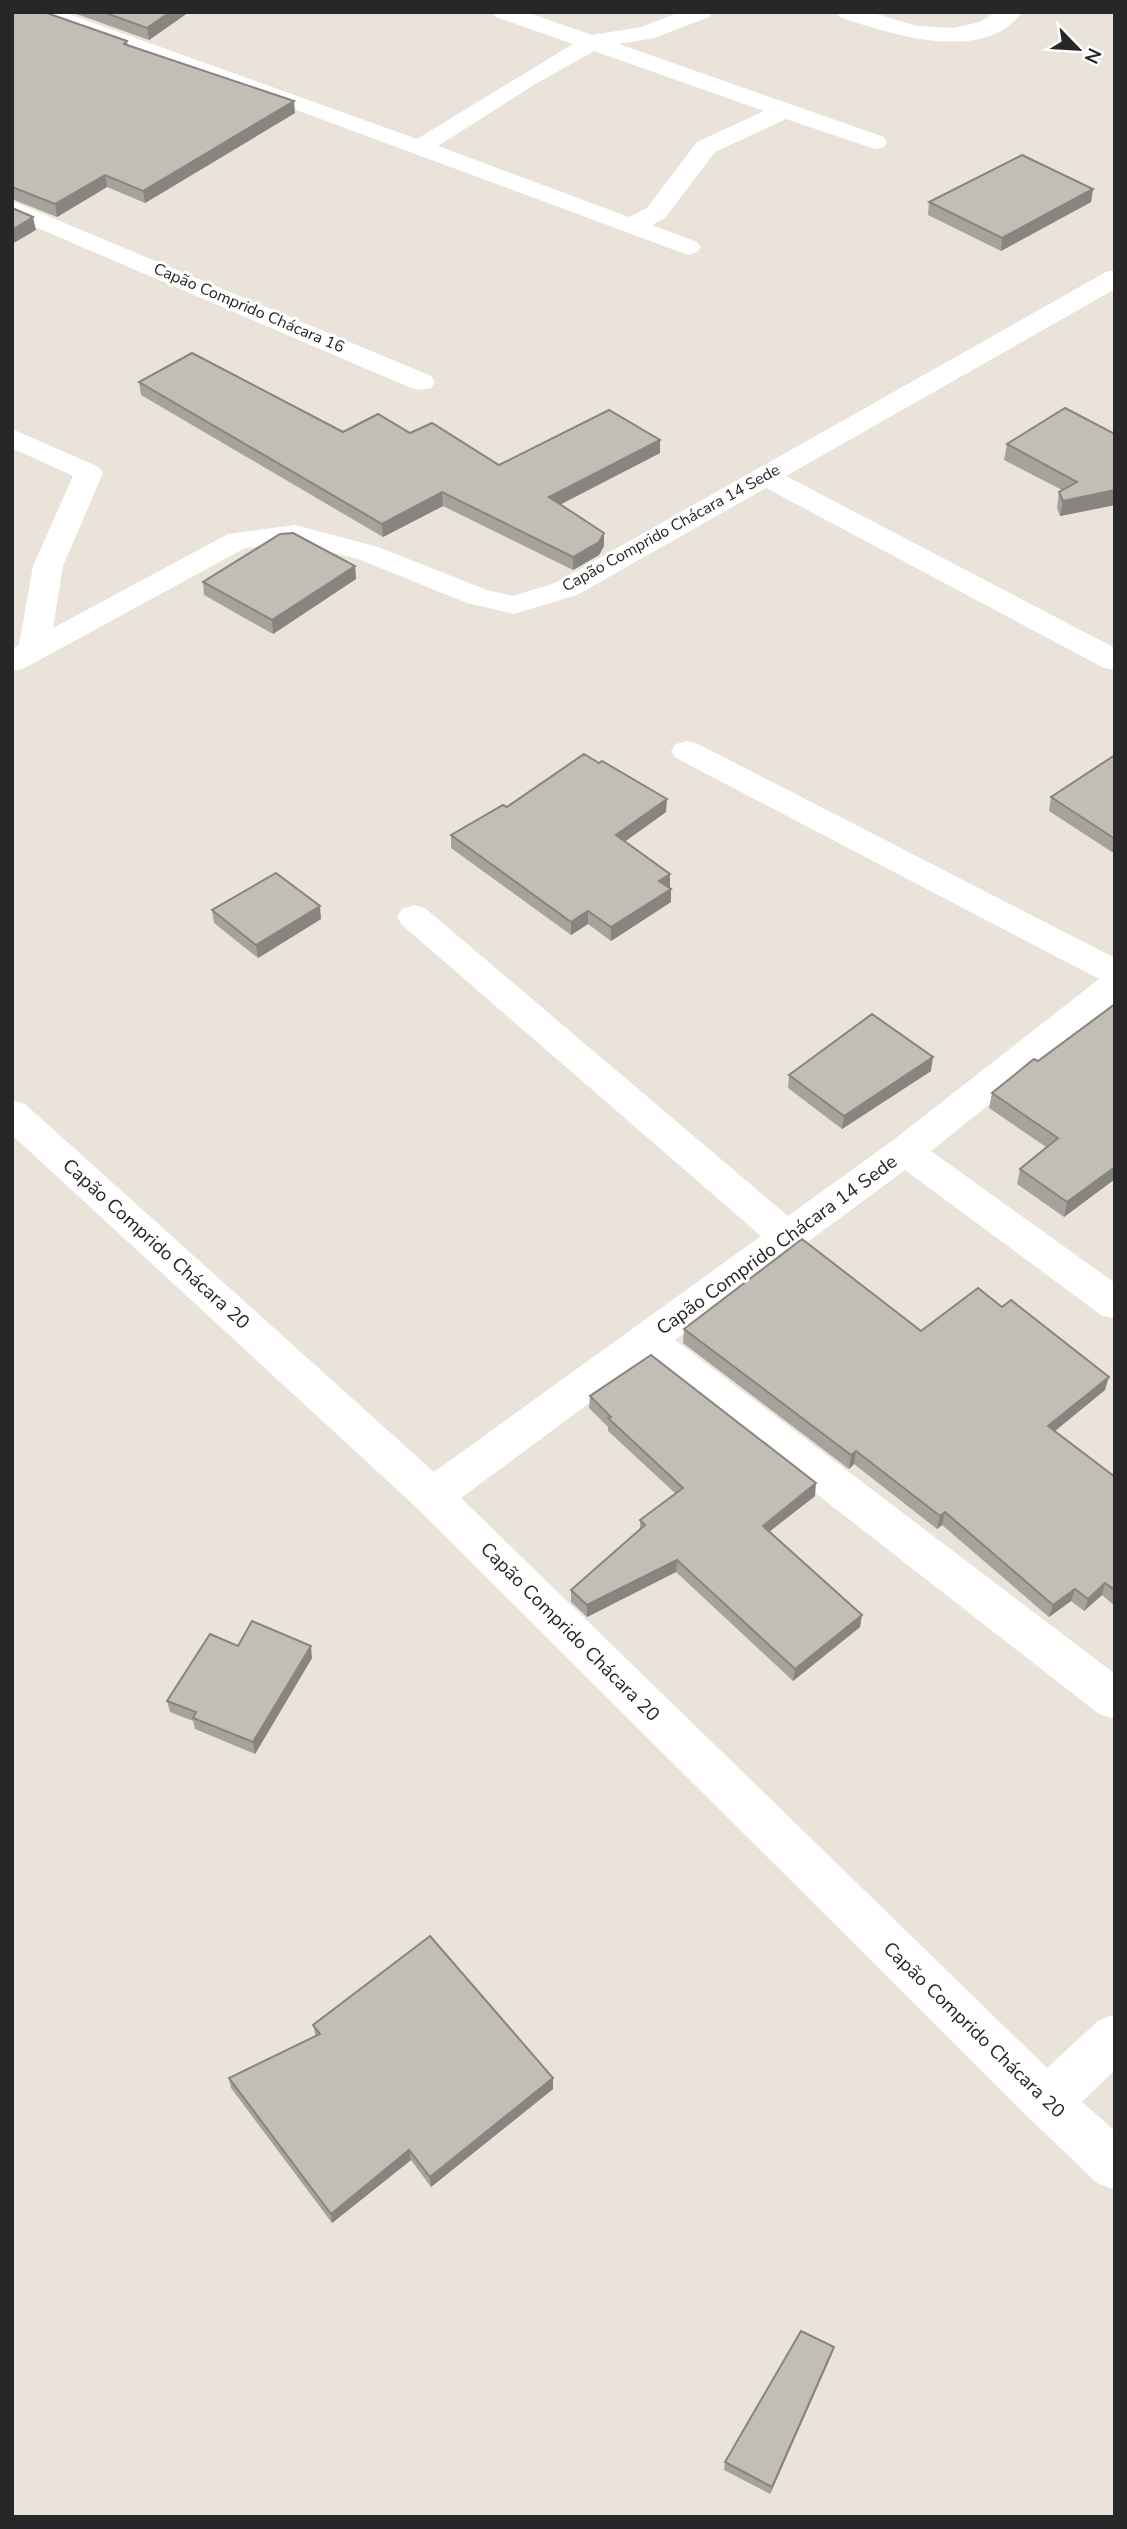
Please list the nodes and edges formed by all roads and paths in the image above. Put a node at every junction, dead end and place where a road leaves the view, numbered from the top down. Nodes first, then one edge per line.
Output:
1 (41, 12) edge
2 (504, 12) edge
3 (701, 12) edge
4 (848, 12) edge
5 (1011, 12) edge
6 (593, 41) junction
7 (785, 110) junction
8 (875, 142) dead end
9 (419, 148) junction
10 (12, 208) edge
11 (629, 226) junction
12 (688, 247) dead end
13 (1115, 278) edge
14 (421, 382) dead end
15 (12, 437) edge
16 (765, 476) junction
17 (23, 656) edge
18 (1115, 661) edge
19 (687, 751) dead end
20 (414, 917) dead end
21 (1115, 973) edge
22 (1115, 985) edge
23 (12, 1113) edge
24 (905, 1151) junction
25 (788, 1237) junction
26 (1115, 1304) edge
27 (647, 1340) junction
28 (432, 1496) junction
29 (1115, 1700) edge
30 (1115, 2037) edge
31 (1046, 2102) junction
32 (1115, 2165) edge

1 - 9 street
2 - 6 street
3 - 6 street
4 - 5 street
6 - 7 street
6 - 9 street
7 - 8 street
7 - 11 street
9 - 11 street
10 - 14 street, Capão Comprido Chácara 16
11 - 12 street
13 - 16 street, Capão Comprido Chácara 14 Sede
15 - 17 street
16 - 17 street, Capão Comprido Chácara 14 Sede
16 - 18 street
19 - 21 street
20 - 25 street
22 - 24 street, Capão Comprido Chácara 14 Sede
23 - 28 street, Capão Comprido Chácara 20
24 - 25 street, Capão Comprido Chácara 14 Sede
24 - 26 street
25 - 27 street, Capão Comprido Chácara 14 Sede
27 - 28 street, Capão Comprido Chácara 14 Sede
27 - 29 street
28 - 31 street, Capão Comprido Chácara 20
30 - 31 street
31 - 32 street, Capão Comprido Chácara 20

